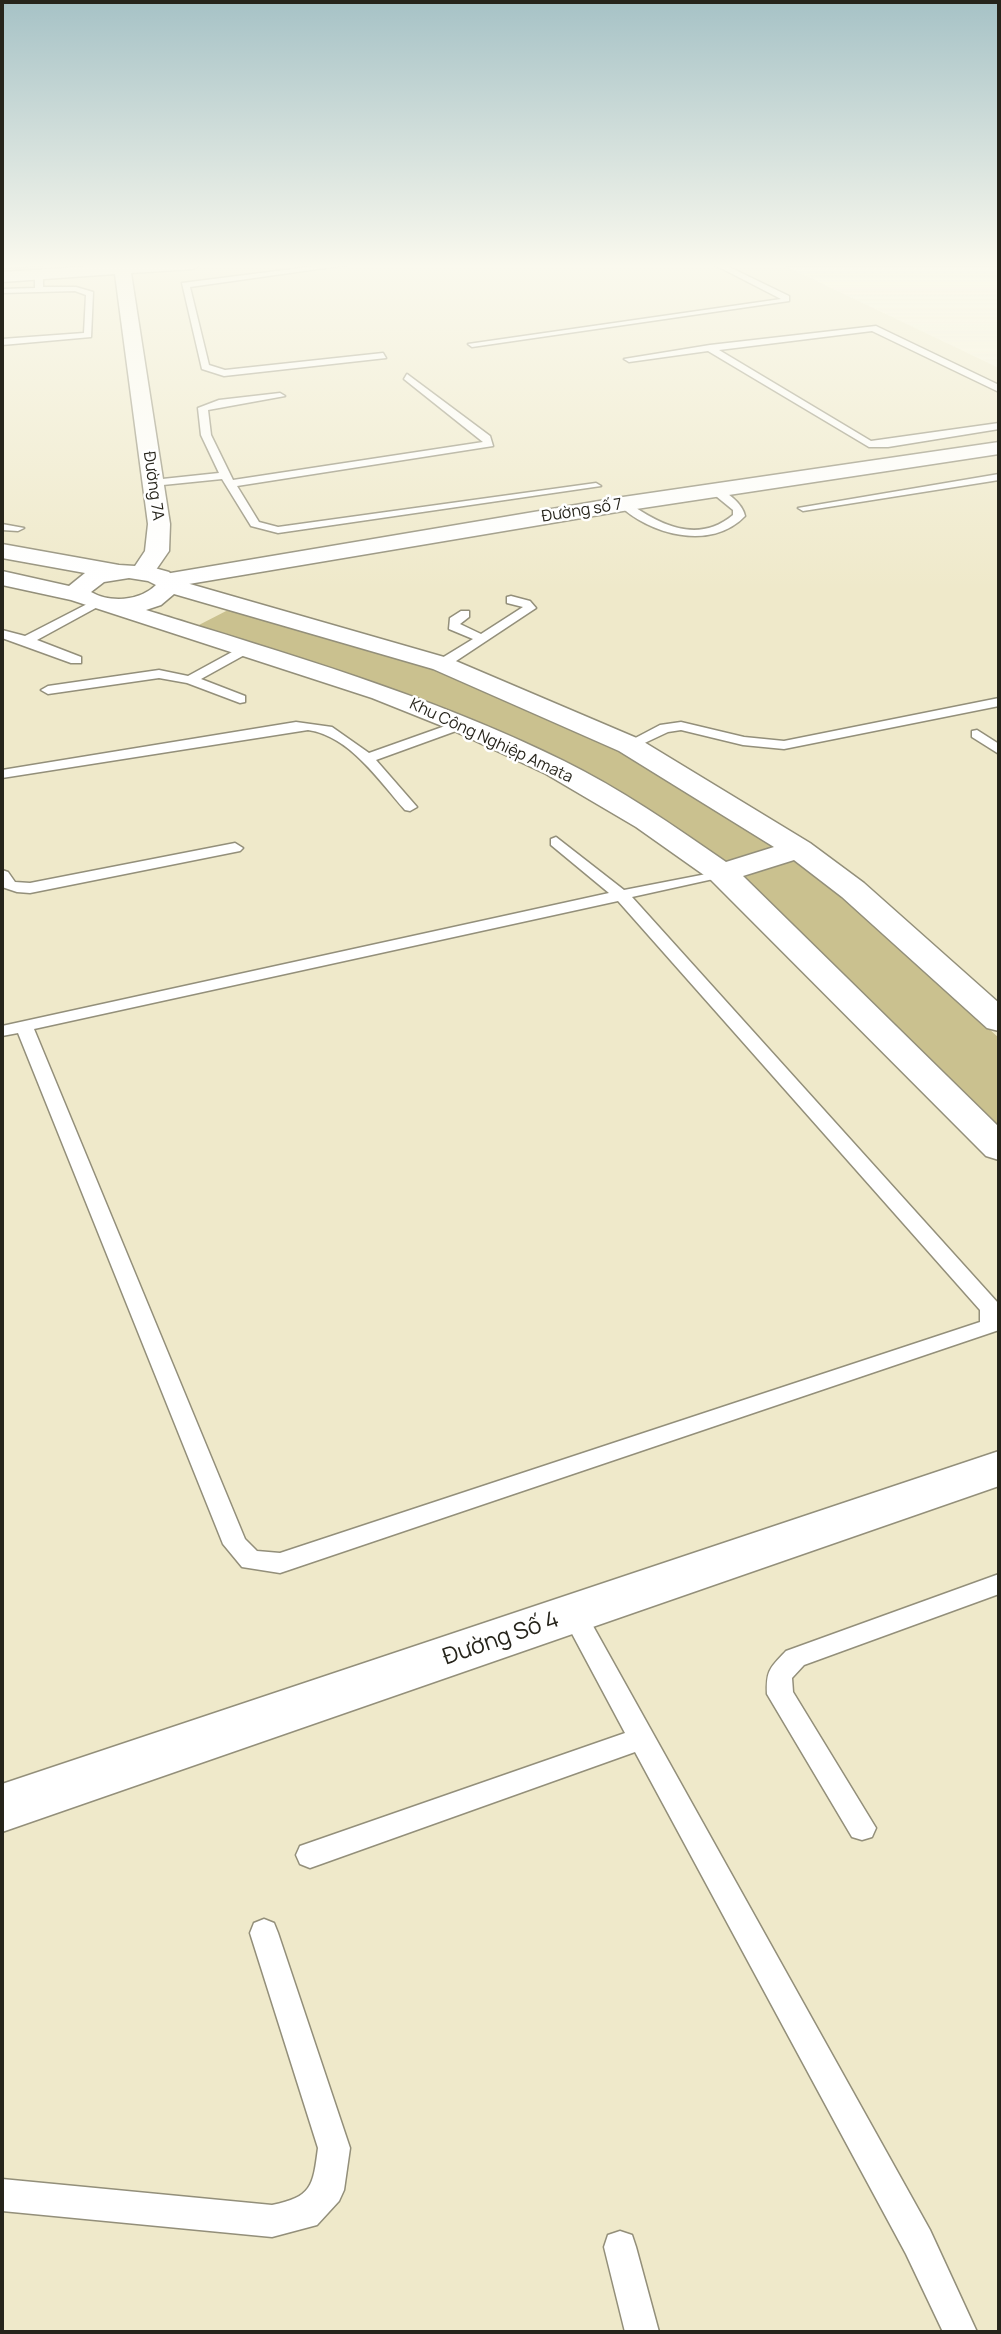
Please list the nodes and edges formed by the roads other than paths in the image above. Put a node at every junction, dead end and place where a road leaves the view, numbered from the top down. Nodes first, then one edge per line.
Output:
1 (137, 373) edge
2 (751, 373) edge
3 (967, 373) edge
4 (407, 377) dead end
5 (999, 388) edge
6 (280, 396) dead end
7 (999, 426) edge
8 (995, 451) edge
9 (999, 477) edge
10 (227, 480) junction
11 (153, 483) junction
12 (596, 486) dead end
13 (715, 490) junction
14 (623, 504) junction
15 (803, 508) dead end
16 (2, 527) edge
17 (18, 528) dead end
18 (2, 551) edge
19 (119, 572) junction
20 (2, 578) edge
21 (159, 579) junction
22 (511, 600) dead end
23 (95, 602) junction
24 (465, 614) dead end
25 (2, 634) edge
26 (483, 639) junction
27 (27, 640) junction
28 (243, 650) junction
29 (76, 660) dead end
30 (442, 664) junction
31 (190, 680) junction
32 (48, 690) dead end
33 (240, 699) dead end
34 (999, 702) edge
35 (462, 724) junction
36 (977, 734) dead end
37 (629, 745) junction
38 (999, 750) edge
39 (367, 759) junction
40 (2, 774) edge
41 (410, 807) dead end
42 (556, 842) dead end
43 (235, 848) dead end
44 (799, 849) junction
45 (722, 873) junction
46 (2, 875) edge
47 (622, 896) junction
48 (999, 1021) edge
49 (24, 1026) junction
50 (2, 1031) edge
51 (999, 1148) edge
52 (999, 1468) edge
53 (999, 1584) edge
54 (574, 1615) junction
55 (640, 1739) junction
56 (2, 1808) edge
57 (862, 1828) dead end
58 (310, 1855) dead end
59 (264, 1933) dead end
60 (2, 2195) edge
61 (620, 2247) dead end
62 (642, 2332) edge
63 (960, 2332) edge

1 - 11 street, Đường 7A
2 - 7 lane
3 - 5 lane
4 - 10 lane
6 - 10 lane
8 - 13 street, Đường số 7
9 - 15 lane
10 - 11 lane
10 - 12 lane
11 - 21 street, Đường 7A
13 - 14 street, Đường số 7
13 - 14 lane
14 - 21 street, Đường số 7
16 - 17 lane
18 - 19 street
19 - 21 street
19 - 23 street
20 - 23 street, Khu Công Nghiệp Amata
21 - 23 street
21 - 30 street
22 - 26 lane
23 - 27 lane
23 - 28 street, Khu Công Nghiệp Amata
24 - 26 lane
25 - 27 lane
26 - 30 lane
27 - 29 lane
28 - 31 lane
28 - 35 street, Khu Công Nghiệp Amata
30 - 37 street
31 - 32 lane
31 - 33 lane
34 - 37 lane
35 - 39 lane
35 - 45 street, Khu Công Nghiệp Amata
36 - 38 lane
37 - 44 street
39 - 40 lane
39 - 41 lane
42 - 47 lane
43 - 46 lane
44 - 45 street
44 - 48 street
45 - 47 lane
45 - 51 street, Khu Công Nghiệp Amata
47 - 49 lane
47 - 49 lane
49 - 50 lane
52 - 54 street, Đường Số 4
53 - 57 lane
54 - 55 lane
54 - 56 street, Đường Số 4
55 - 58 lane
55 - 63 lane
59 - 60 lane
61 - 62 lane

